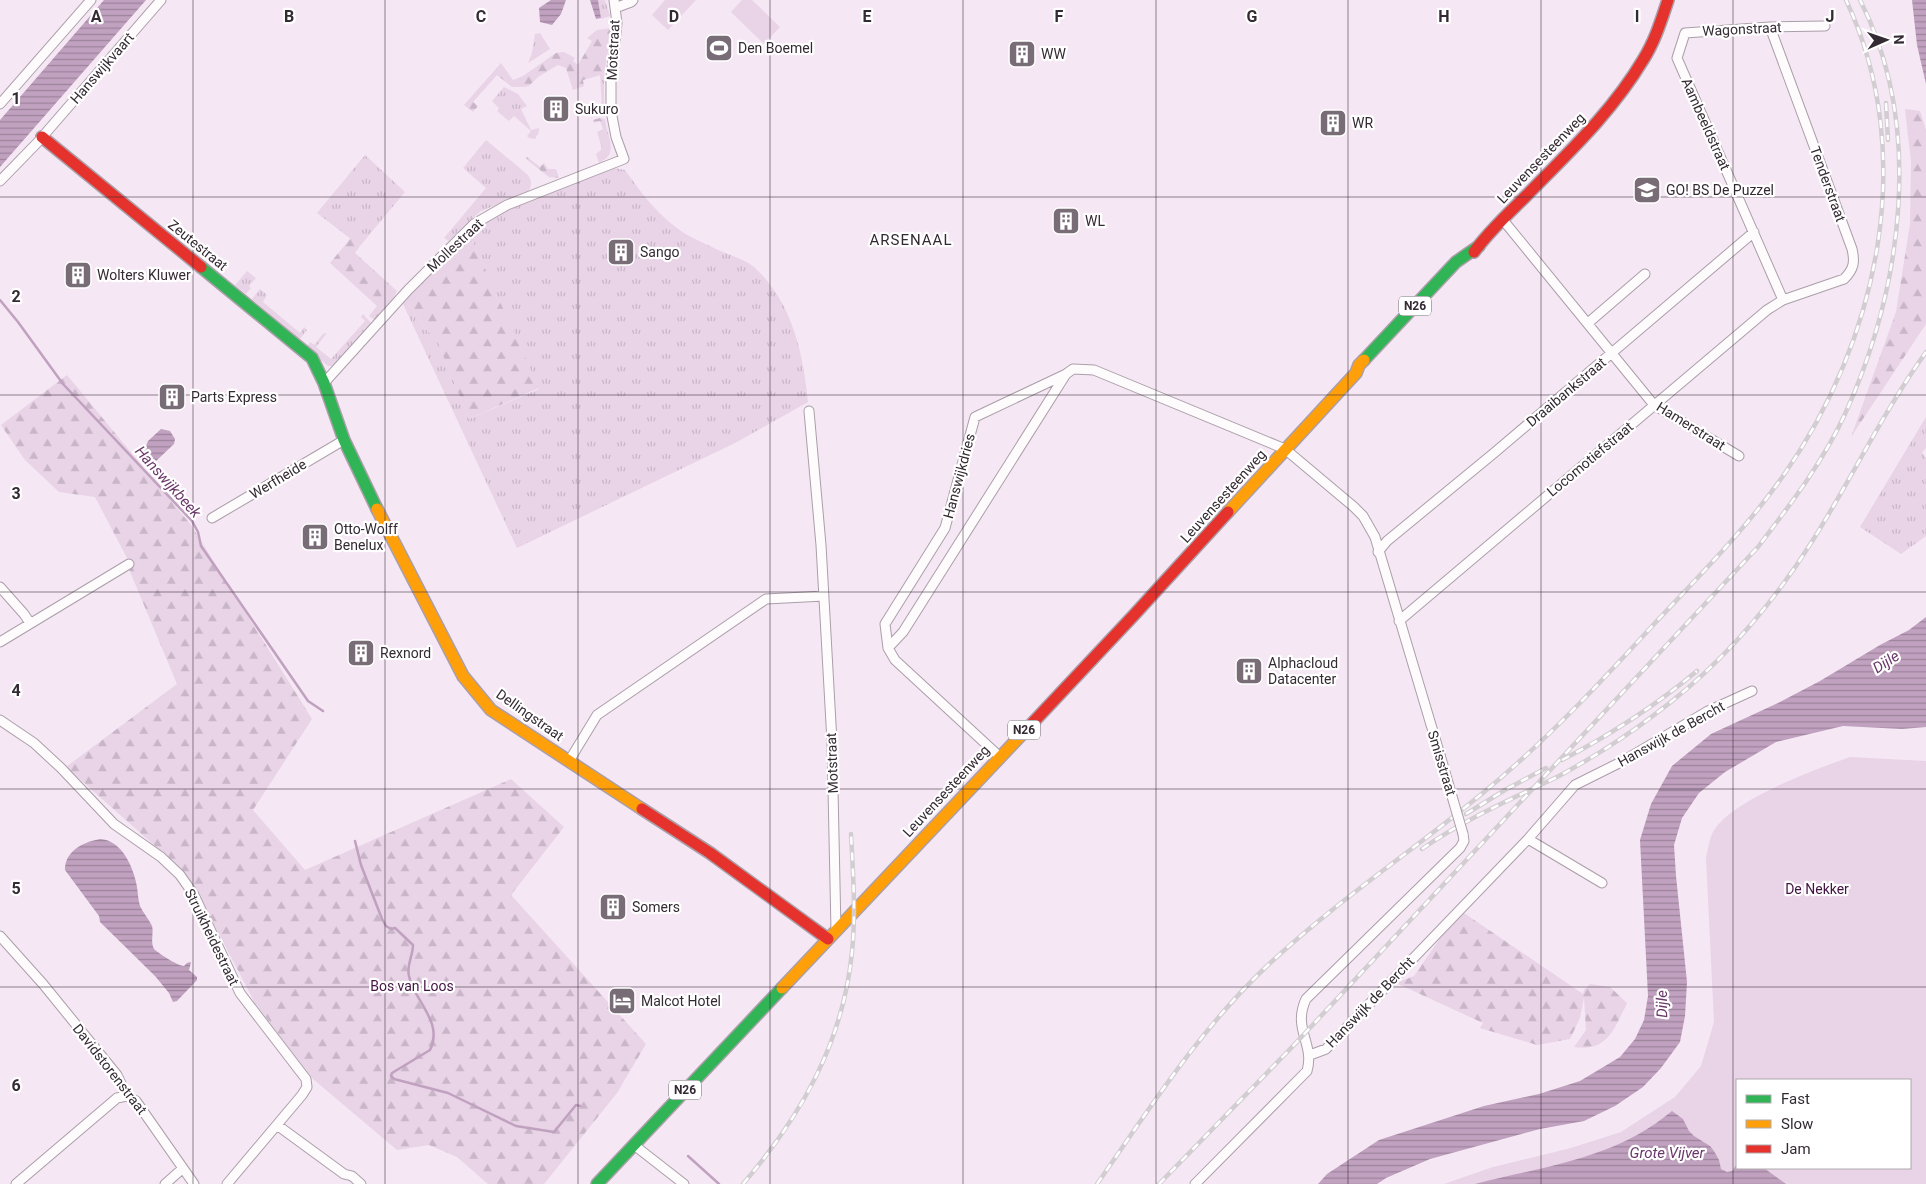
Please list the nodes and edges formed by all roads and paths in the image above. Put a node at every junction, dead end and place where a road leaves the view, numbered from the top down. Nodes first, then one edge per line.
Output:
1 (91, 0) edge
2 (161, 0) edge
3 (633, 0) edge
4 (1668, 0) edge
5 (1675, 0) edge
6 (614, 4) edge
7 (1825, 26) dead end
8 (1770, 27) junction
9 (1678, 58) joint
10 (1624, 90) junction
11 (0, 104) edge
12 (42, 137) junction
13 (624, 159) joint
14 (0, 182) edge
15 (1503, 220) junction
16 (1754, 232) junction
17 (1645, 274) dead end
18 (1783, 300) junction
19 (1588, 323) junction
20 (1613, 353) junction
21 (1066, 374) junction
22 (324, 383) junction
23 (1654, 405) junction
24 (810, 411) dead end
25 (344, 440) junction
26 (1285, 450) junction
27 (1740, 456) dead end
28 (212, 518) dead end
29 (1378, 552) junction
30 (129, 564) dead end
31 (0, 588) edge
32 (824, 596) junction
33 (1400, 620) junction
34 (30, 624) junction
35 (0, 642) edge
36 (888, 648) junction
37 (1752, 691) dead end
38 (0, 720) edge
39 (999, 756) junction
40 (570, 761) junction
41 (1528, 839) junction
42 (1602, 883) dead end
43 (832, 935) junction
44 (0, 936) edge
45 (1310, 1055) junction
46 (127, 1096) junction
47 (277, 1125) junction
48 (634, 1145) junction
49 (182, 1169) junction
50 (356, 1183) edge
51 (16, 1184) edge
52 (165, 1184) edge
53 (194, 1184) edge
54 (227, 1184) edge
55 (597, 1184) edge
56 (684, 1184) edge
57 (1195, 1184) edge

1 - 11 street
2 - 12 street, Hanswijkvaart
3 - 6 street
4 - 10 main road, Leuvensesteenweg / N26
5 - 10 main road, Leuvensesteenweg / N26
6 - 13 street, Motstraat
7 - 8 street, Wagonstraat
8 - 9 street, Wagonstraat
8 - 18 street, Tenderstraat
9 - 16 street, Aambeeldstraat
10 - 15 main road, Leuvensesteenweg / N26
12 - 14 street, Hanswijkvaart
12 - 22 main road, Zeutestraat
13 - 22 street, Mollestraat
15 - 19 street, Hamerstraat
15 - 26 main road, Leuvensesteenweg / N26
16 - 18 street, Aambeeldstraat
16 - 20 street, Draaibankstraat
17 - 19 street
18 - 23 street, Locomotiefstraat
19 - 20 street, Hamerstraat
20 - 23 street, Hamerstraat
20 - 29 street, Draaibankstraat
21 - 26 street, Hanswijkdries
21 - 36 street, Hanswijkdries
21 - 36 street, Hanswijkdries
22 - 25 main road, Dellingstraat
23 - 27 street, Hamerstraat
23 - 33 street, Locomotiefstraat
24 - 32 street, Motstraat
25 - 28 street, Werfheide
25 - 40 main road, Dellingstraat
26 - 29 street, Smisstraat
26 - 39 main road, Leuvensesteenweg / N26
29 - 33 street, Smisstraat
30 - 34 street
31 - 34 street
32 - 40 street
32 - 43 street, Motstraat
33 - 45 street, Smisstraat, bridge
34 - 35 street
36 - 39 street
37 - 41 street, Hanswijk de Bercht
38 - 47 street, Struikheidestraat
39 - 43 main road, Leuvensesteenweg / N26
40 - 43 main road, Dellingstraat
41 - 42 street
41 - 45 street, Hanswijk de Bercht
43 - 48 main road, Leuvensesteenweg / N26
44 - 46 street, Davidstorenstraat
45 - 57 street, Hanswijk de Bercht
46 - 49 street, Davidstorenstraat
46 - 51 street
47 - 50 street
47 - 54 street
48 - 55 main road, Leuvensesteenweg / N26
48 - 56 street
49 - 52 street
49 - 53 street, Davidstorenstraat

